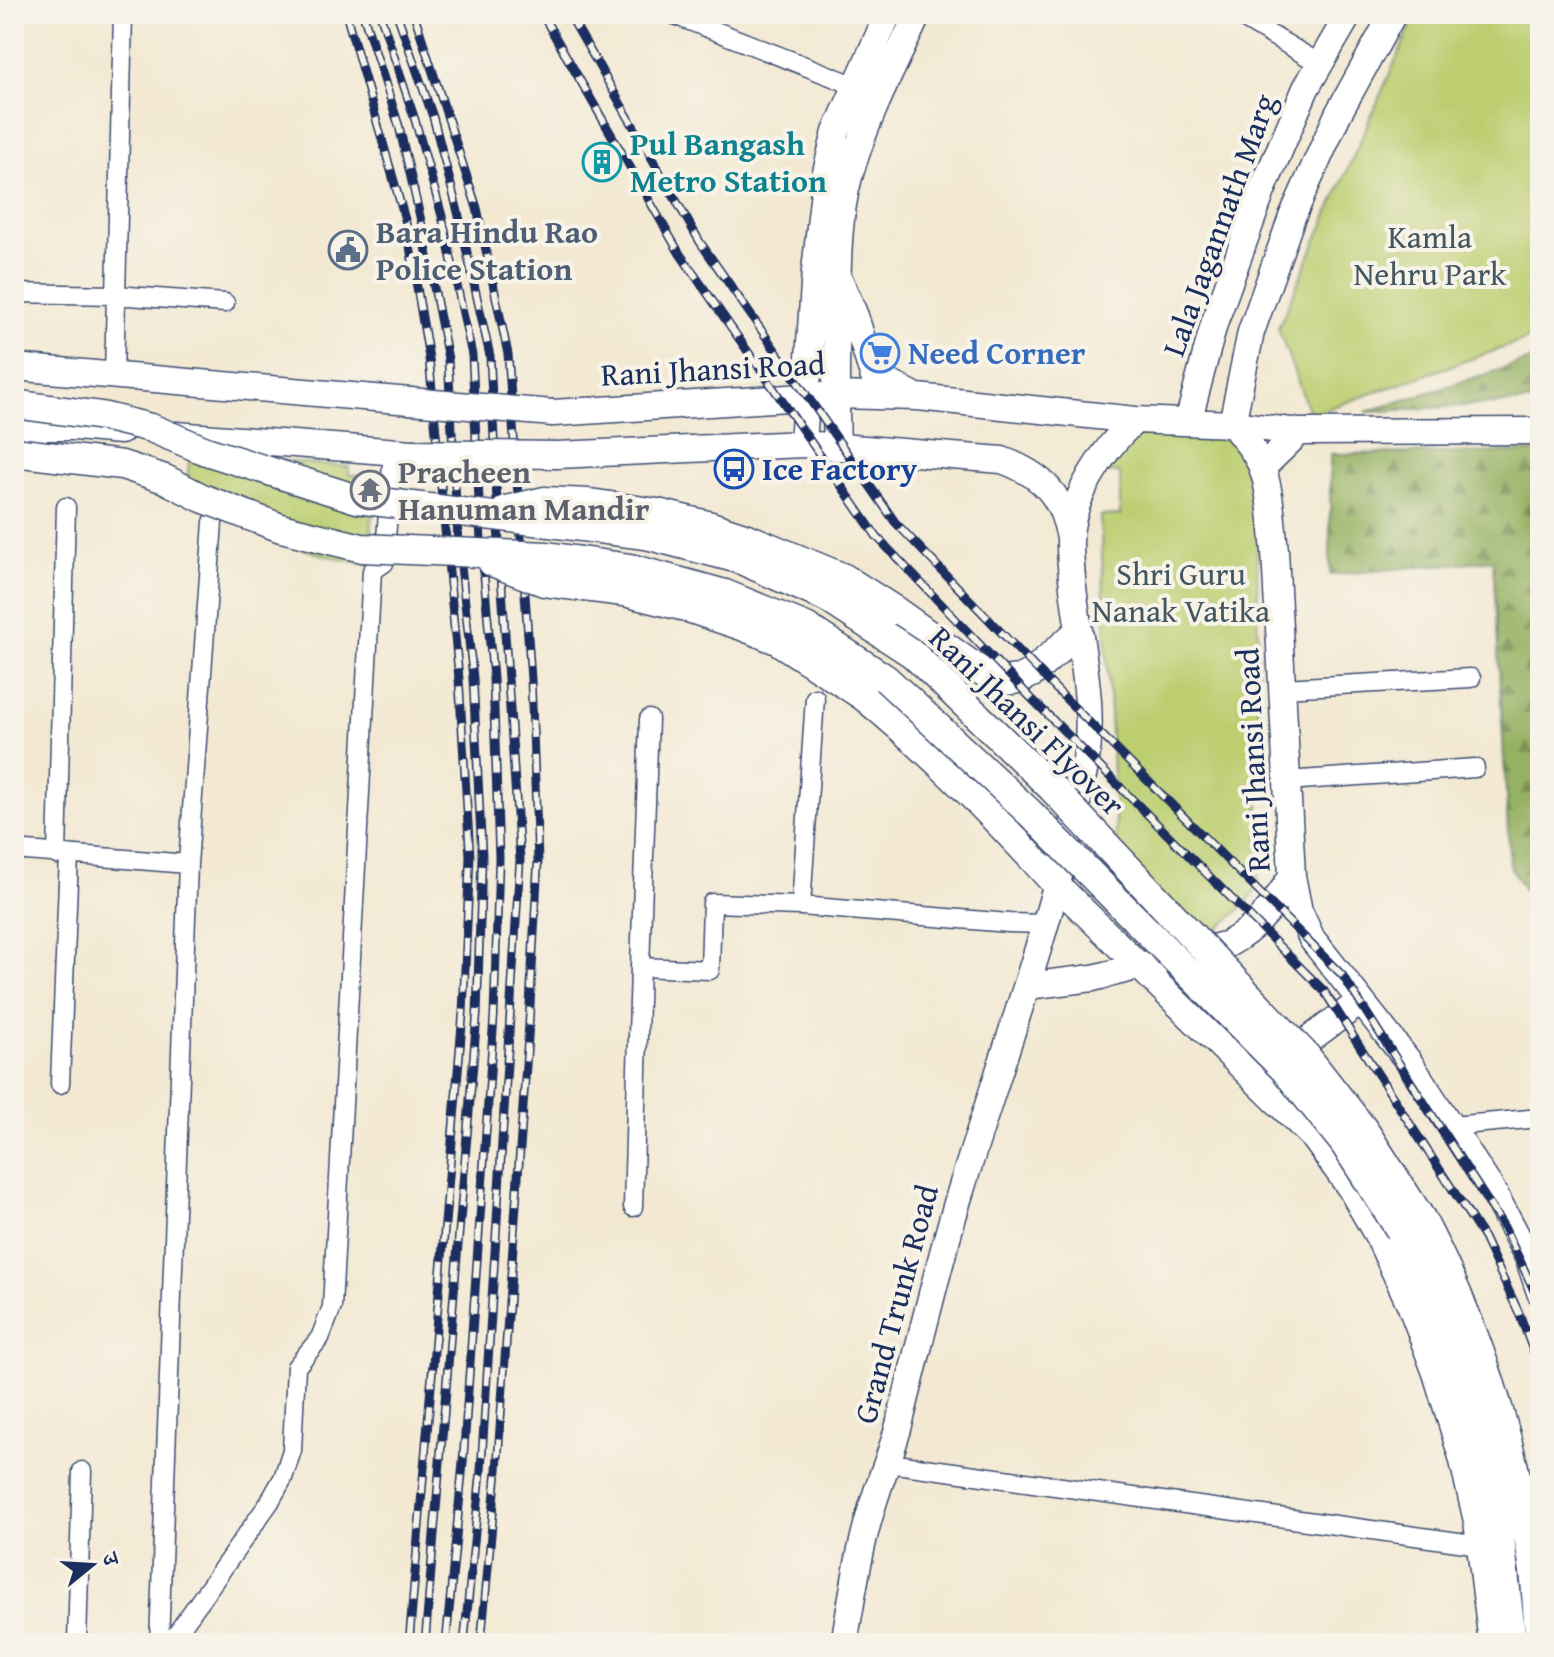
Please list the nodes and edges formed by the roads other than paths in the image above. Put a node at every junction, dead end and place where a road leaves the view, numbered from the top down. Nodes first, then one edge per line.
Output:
1 (123, 14) edge
2 (672, 14) edge
3 (888, 14) edge
4 (918, 14) edge
5 (1236, 14) edge
6 (1349, 14) edge
7 (1393, 14) edge
8 (1320, 64) junction
9 (856, 86) junction
10 (838, 276) junction
11 (14, 293) edge
12 (115, 295) junction
13 (225, 303) dead end
14 (14, 367) edge
15 (114, 376) junction
16 (835, 395) junction
17 (805, 396) junction
18 (918, 397) junction
19 (14, 404) edge
20 (1135, 420) junction
21 (1188, 422) junction
22 (1232, 424) junction
23 (14, 427) edge
24 (1540, 431) edge
25 (1299, 432) junction
26 (803, 444) junction
27 (837, 444) junction
28 (14, 452) edge
29 (402, 452) junction
30 (1262, 468) junction
31 (66, 507) dead end
32 (486, 515) junction
33 (213, 522) dead end
34 (1070, 538) junction
35 (468, 553) junction
36 (1078, 632) junction
37 (1471, 678) dead end
38 (1282, 688) junction
39 (815, 698) dead end
40 (649, 719) dead end
41 (1475, 768) dead end
42 (1286, 781) junction
43 (14, 850) edge
44 (63, 855) junction
45 (188, 864) junction
46 (1292, 876) junction
47 (1056, 884) junction
48 (801, 906) junction
49 (1045, 924) junction
50 (640, 967) junction
51 (1140, 967) junction
52 (1027, 986) junction
53 (1361, 1001) junction
54 (1255, 1081) junction
55 (60, 1084) dead end
56 (1540, 1118) edge
57 (1451, 1126) junction
58 (633, 1207) dead end
59 (1540, 1292) edge
60 (889, 1463) junction
61 (82, 1471) dead end
62 (1480, 1545) junction
63 (1540, 1638) edge
64 (77, 1643) edge
65 (159, 1643) edge
66 (170, 1643) edge
67 (844, 1643) edge
68 (1492, 1643) edge
69 (1512, 1643) edge

1 - 12 street
2 - 9 street
3 - 9 main road
4 - 10 main road
5 - 8 street
6 - 8 main road, Lala Jagannath Marg
7 - 22 main road, Lala Jagannath Marg
8 - 21 main road, Lala Jagannath Marg
9 - 17 main road
10 - 16 main road
10 - 18 main road
11 - 12 street
12 - 13 street
12 - 15 street
14 - 15 main road, Rani Jhansi Road
15 - 17 main road, Rani Jhansi Road, bridge
16 - 17 main road, Rani Jhansi Road
16 - 18 main road, Rani Jhansi Road
16 - 27 main road
17 - 26 main road
18 - 20 main road, Rani Jhansi Road
19 - 32 main road, Rani Jhansi Flyover, bridge
20 - 21 main road, Rani Jhansi Road
20 - 34 main road, Grand Trunk Road
21 - 22 main road, Rani Jhansi Road
22 - 25 main road
22 - 30 main road, Rani Jhansi Road
23 - 29 main road
24 - 25 main road
25 - 30 main road
26 - 27 main road
26 - 29 main road, bridge
27 - 34 main road
28 - 35 main road, Rani Jhansi Flyover, bridge
29 - 66 street
30 - 38 main road, Rani Jhansi Road
31 - 44 street
32 - 36 main road, bridge
32 - 63 main road, Rani Jhansi Flyover, bridge
33 - 45 street
34 - 36 main road, Grand Trunk Road
35 - 47 main road, bridge
35 - 69 main road, Rani Jhansi Flyover, bridge
36 - 47 main road, Grand Trunk Road
37 - 38 street
38 - 42 main road, Rani Jhansi Road
39 - 48 street
40 - 50 street
41 - 42 street
42 - 46 main road, Rani Jhansi Road
43 - 44 street
44 - 45 street
44 - 55 street
45 - 65 street
46 - 51 main road
46 - 53 main road, Rani Jhansi Road
47 - 49 main road, Grand Trunk Road
47 - 51 main road
48 - 49 street
48 - 50 street
49 - 52 main road, Grand Trunk Road
50 - 58 street
51 - 52 main road
51 - 54 main road
52 - 60 main road, Grand Trunk Road
53 - 54 main road
53 - 57 main road, Rani Jhansi Road
54 - 62 main road
56 - 57 street
57 - 59 main road, Rani Jhansi Road
60 - 62 street
60 - 67 main road, Grand Trunk Road
61 - 64 street
62 - 68 main road

